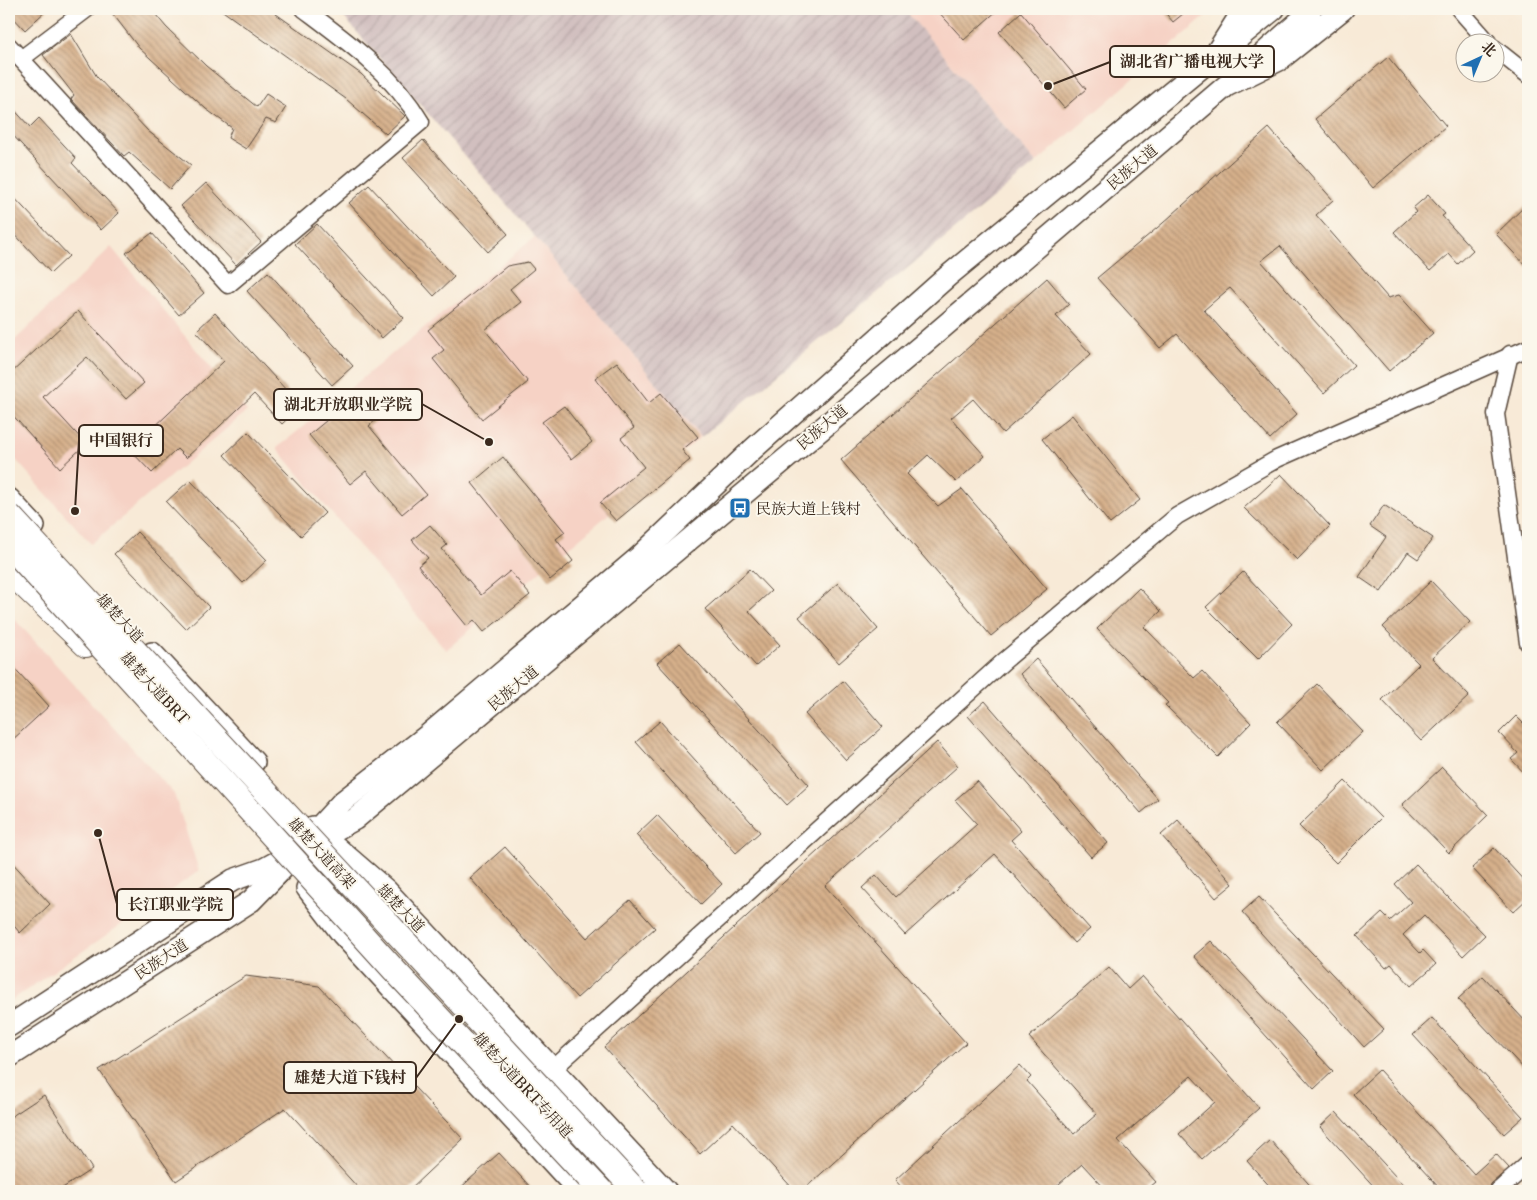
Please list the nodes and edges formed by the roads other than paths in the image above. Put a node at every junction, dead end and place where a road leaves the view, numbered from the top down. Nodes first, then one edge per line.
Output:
1 (88, 9) edge
2 (304, 9) edge
3 (1244, 9) edge
4 (1274, 9) edge
5 (1343, 9) edge
6 (1458, 9) edge
7 (1310, 12) dead end
8 (1479, 32) edge
9 (9, 46) edge
10 (1504, 56) edge
11 (1213, 58) junction
12 (21, 60) junction
13 (1528, 75) edge
14 (1226, 86) junction
15 (1528, 348) edge
16 (1510, 354) junction
17 (9, 499) edge
18 (9, 515) edge
19 (9, 528) edge
20 (9, 545) edge
21 (9, 561) edge
22 (9, 571) edge
23 (1528, 643) edge
24 (86, 645) junction
25 (319, 833) junction
26 (291, 856) junction
27 (9, 1026) edge
28 (9, 1057) edge
29 (552, 1069) junction
30 (1528, 1164) edge
31 (579, 1191) edge
32 (601, 1191) edge
33 (621, 1191) edge
34 (636, 1191) edge
35 (666, 1191) edge
36 (1498, 1191) edge

1 - 12 street
2 - 12 street
3 - 11 main road, 民族大道
4 - 11 main road
5 - 14 main road, 民族大道
6 - 8 street
7 - 14 main road
9 - 12 street
10 - 13 street
11 - 25 main road, 民族大道
14 - 25 main road, 民族大道
15 - 16 street
16 - 23 street
16 - 29 street
17 - 25 main road, 雄楚大道
18 - 34 highway, 雄楚大道高架, bridge
19 - 26 street, 雄楚大道BRT
20 - 32 highway, 雄楚大道高架, bridge
21 - 24 main road
22 - 24 highway
24 - 26 main road
25 - 26 main road, 民族大道
25 - 29 main road, 雄楚大道
26 - 27 main road, 民族大道
26 - 28 main road, 民族大道
26 - 31 main road
26 - 33 street, 雄楚大道BRT专用道
29 - 35 main road, 雄楚大道
30 - 36 street

